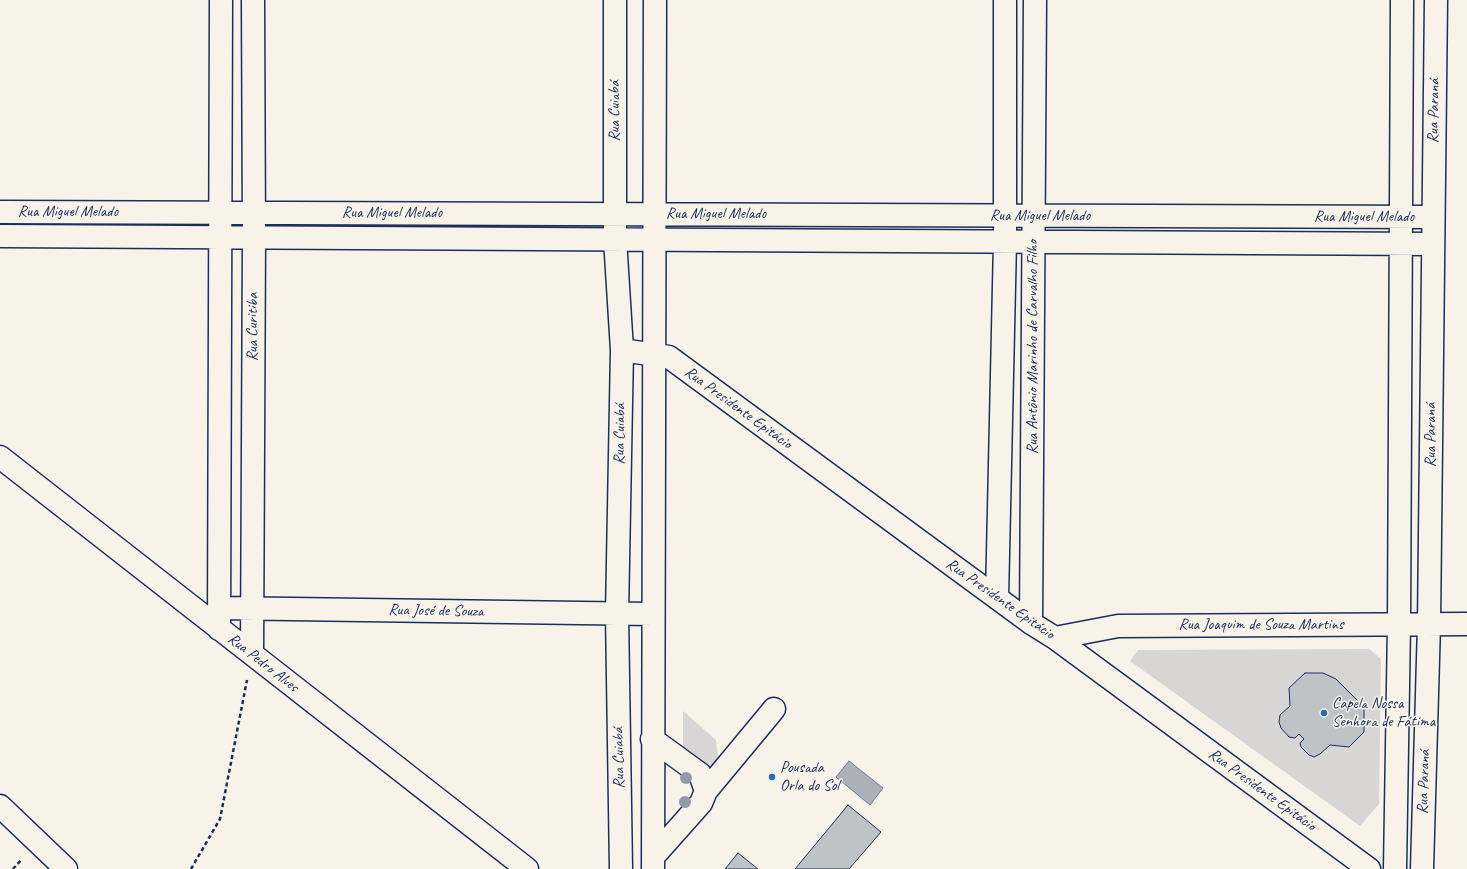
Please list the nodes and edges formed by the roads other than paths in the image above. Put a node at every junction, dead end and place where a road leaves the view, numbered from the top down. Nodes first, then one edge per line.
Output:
1 (222, 0) edge
2 (254, 0) edge
3 (615, 0) edge
4 (655, 0) edge
5 (1005, 0) edge
6 (1035, 0) edge
7 (1402, 0) edge
8 (1436, 0) edge
9 (0, 212) edge
10 (221, 212) junction
11 (254, 213) junction
12 (615, 214) junction
13 (654, 214) junction
14 (1005, 215) junction
15 (1034, 216) junction
16 (1401, 217) junction
17 (1433, 217) junction
18 (0, 236) edge
19 (221, 237) junction
20 (254, 237) junction
21 (615, 239) junction
22 (654, 240) junction
23 (1005, 241) junction
24 (1034, 241) junction
25 (1401, 244) junction
26 (1432, 244) junction
27 (622, 350) junction
28 (654, 354) junction
29 (0, 457) edge
30 (997, 598) junction
31 (252, 608) junction
32 (617, 614) junction
33 (653, 614) junction
34 (219, 618) junction
35 (1031, 623) junction
36 (1399, 624) junction
37 (1429, 624) junction
38 (1467, 624) edge
39 (1055, 638) junction
40 (252, 654) junction
41 (774, 709) dead end
42 (652, 739) junction
43 (706, 791) junction
44 (0, 806) edge
45 (653, 863) edge
46 (66, 869) edge
47 (527, 869) edge
48 (621, 869) edge
49 (1369, 869) edge
50 (1394, 869) edge
51 (1422, 869) edge

1 - 10 street, Rua Curitiba
2 - 11 street, Rua Curitiba
3 - 12 street, Rua Cuiabá
4 - 13 street, Rua Cuiabá
5 - 14 street, Rua Antônio Marinho de Carvalho Filho
6 - 15 street, Rua Antônio Marinho de Carvalho Filho
7 - 16 street, Rua Paraná
8 - 17 street, Rua Paraná
9 - 10 street, Rua Miguel Melado
10 - 11 street, Rua Miguel Melado
10 - 19 street, Rua Curitiba
11 - 12 street, Rua Miguel Melado
11 - 20 street, Rua Curitiba
12 - 13 street, Rua Miguel Melado
12 - 21 street, Rua Cuiabá
13 - 14 street, Rua Miguel Melado
13 - 22 street, Rua Cuiabá
14 - 15 street, Rua Miguel Melado
14 - 23 street, Rua Antônio Marinho de Carvalho Filho
15 - 16 street, Rua Miguel Melado
15 - 24 street, Rua Antônio Marinho de Carvalho Filho
16 - 17 street, Rua Miguel Melado
16 - 25 street, Rua Paraná
17 - 26 street, Rua Paraná
18 - 19 street, Rua Miguel Melado
19 - 20 street, Rua Miguel Melado
19 - 34 street, Rua Curitiba
20 - 21 street, Rua Miguel Melado
20 - 31 street, Rua Curitiba
21 - 22 street, Rua Miguel Melado
21 - 27 street, Rua Cuiabá
22 - 23 street, Rua Miguel Melado
22 - 28 street, Rua Cuiabá
23 - 24 street, Rua Miguel Melado
23 - 30 street, Rua Antônio Marinho de Carvalho Filho
24 - 25 street, Rua Miguel Melado
24 - 35 street, Rua Antônio Marinho de Carvalho Filho
25 - 26 street, Rua Miguel Melado
25 - 36 street, Rua Paraná
26 - 37 street, Rua Paraná
27 - 28 street, Rua Presidente Epitácio
27 - 32 street, Rua Cuiabá
28 - 30 street, Rua Presidente Epitácio
28 - 33 street, Rua Cuiabá
29 - 34 street, Rua Pedro Alves
30 - 35 street, Rua Presidente Epitácio
31 - 32 street, Rua José de Souza
31 - 34 street, Rua José de Souza
31 - 40 street, Rua Curitiba
32 - 33 street, Rua José de Souza
32 - 48 street, Rua Cuiabá
33 - 42 street, Rua Cuiabá
34 - 40 street, Rua Pedro Alves
35 - 39 street, Rua Presidente Epitácio
36 - 37 street, Rua Joaquim de Souza Martins
36 - 39 street, Rua Joaquim de Souza Martins
36 - 50 street, Rua Paraná
37 - 38 street, Rua Joaquim de Souza Martins
37 - 51 street, Rua Paraná
39 - 49 street, Rua Presidente Epitácio
40 - 47 street, Rua Pedro Alves
41 - 43 street
42 - 43 street
42 - 45 street, Rua Cuiabá
43 - 45 street
44 - 46 street

